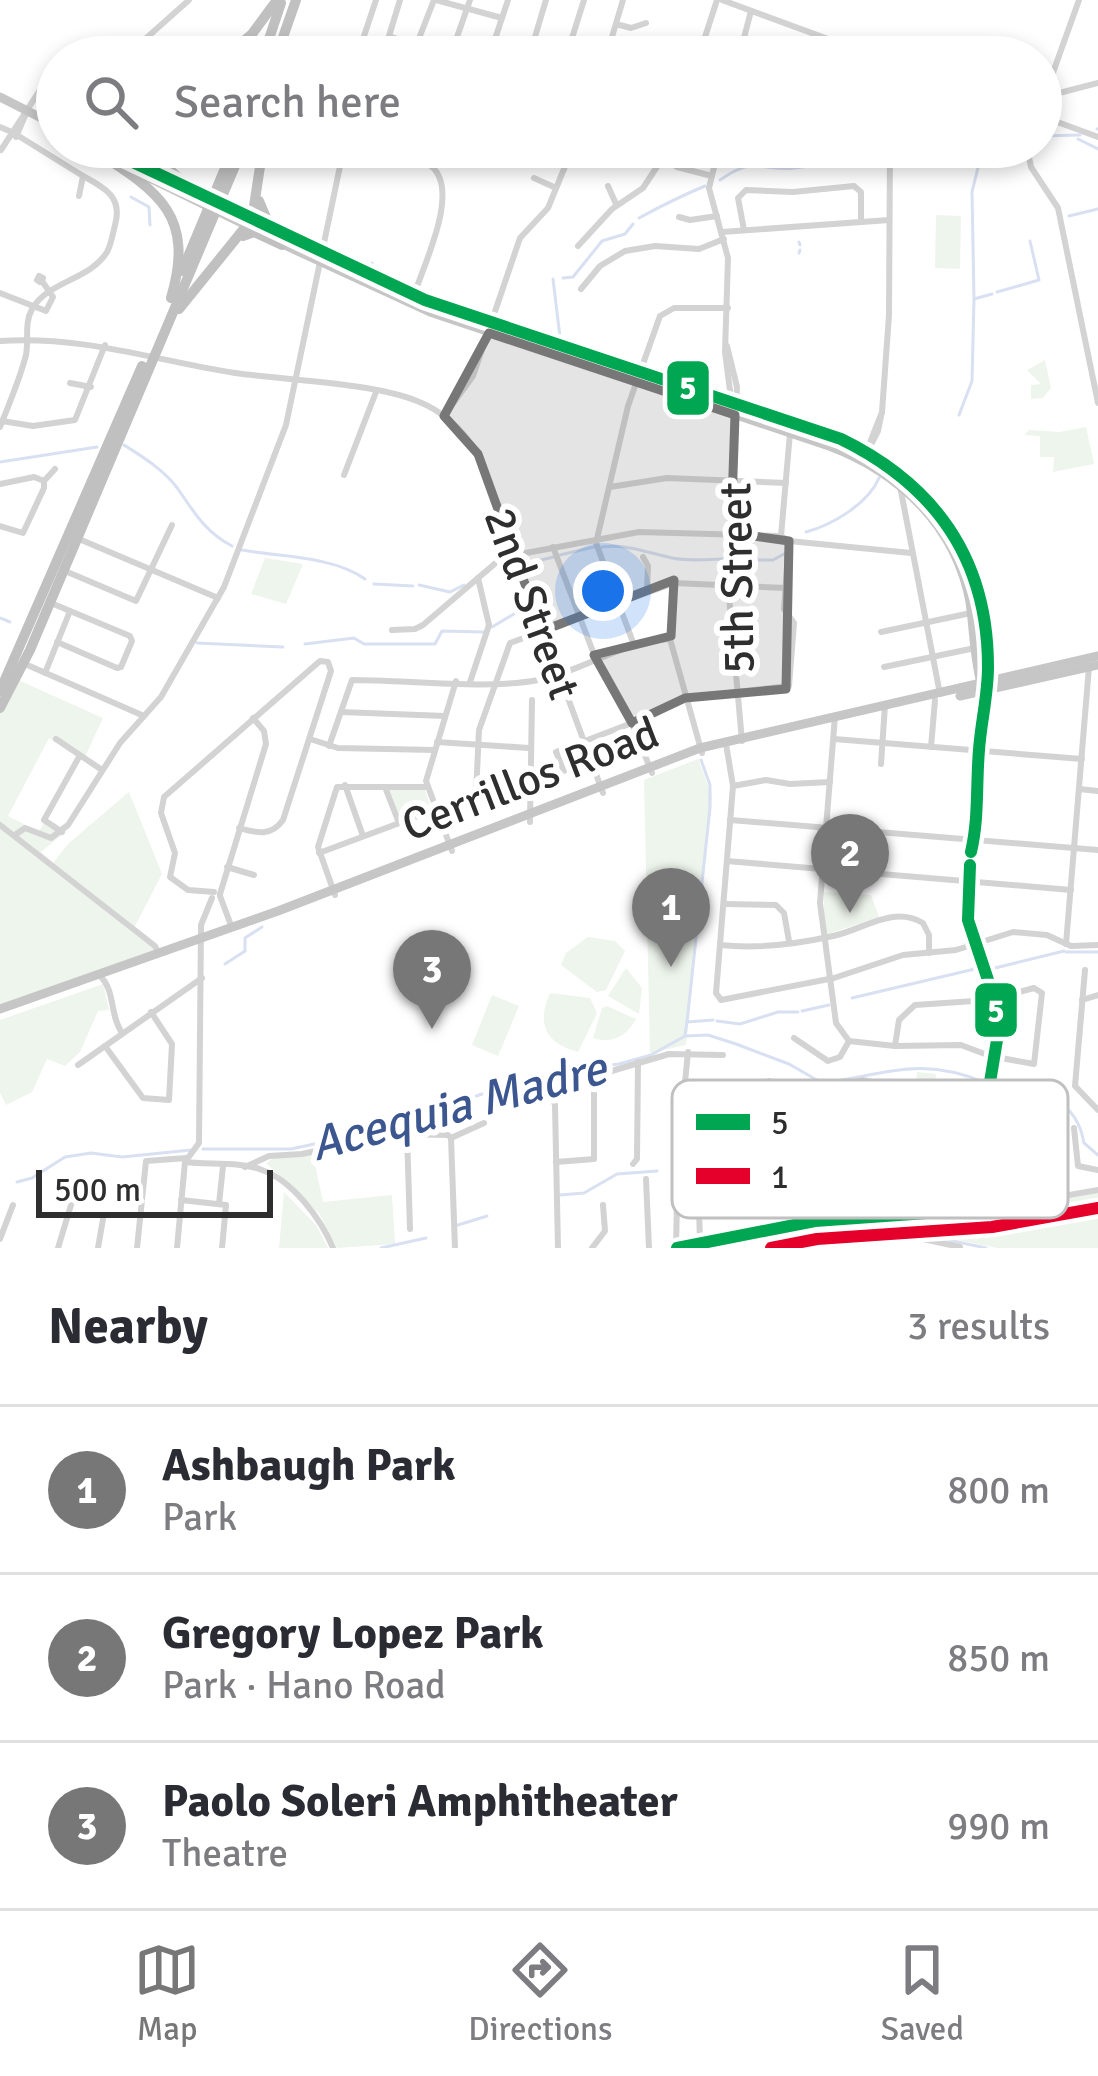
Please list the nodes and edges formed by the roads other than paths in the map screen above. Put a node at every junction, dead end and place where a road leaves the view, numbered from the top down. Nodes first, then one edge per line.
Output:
1 (189, 0) edge
2 (279, 0) edge
3 (296, 0) edge
4 (376, 0) edge
5 (400, 0) edge
6 (435, 0) edge
7 (508, 0) edge
8 (546, 0) edge
9 (584, 0) edge
10 (623, 0) edge
11 (719, 0) edge
12 (1078, 0) edge
13 (469, 3) edge
14 (751, 11) junction
15 (502, 18) junction
16 (646, 23) dead end
17 (616, 24) junction
18 (149, 36) edge
19 (248, 36) edge
20 (269, 36) edge
21 (284, 36) edge
22 (364, 36) edge
23 (389, 36) edge
24 (419, 36) edge
25 (458, 36) edge
26 (496, 36) edge
27 (535, 36) edge
28 (573, 36) edge
29 (613, 36) edge
30 (705, 36) edge
31 (745, 36) edge
32 (819, 36) edge
33 (1062, 45) edge
34 (1098, 83) edge
35 (1062, 93) edge
36 (36, 97) edge
37 (0, 101) edge
38 (26, 115) junction
39 (36, 120) edge
40 (1062, 124) edge
41 (0, 127) edge
42 (16, 134) junction
43 (1098, 137) edge
44 (36, 147) edge
45 (1, 151) edge
46 (70, 168) edge
47 (122, 168) edge
48 (145, 168) edge
49 (148, 168) edge
50 (167, 168) edge
51 (221, 168) edge
52 (226, 168) edge
53 (231, 168) edge
54 (261, 168) edge
55 (340, 168) edge
56 (433, 168) edge
57 (564, 168) edge
58 (656, 168) edge
59 (688, 168) edge
60 (890, 168) edge
61 (1032, 168) edge
62 (83, 176) junction
63 (260, 177) junction
64 (534, 178) dead end
65 (608, 186) dead end
66 (556, 188) junction
67 (218, 191) junction
68 (79, 196) dead end
69 (616, 205) junction
70 (233, 210) junction
71 (210, 215) junction
72 (718, 216) junction
73 (679, 217) dead end
74 (889, 220) junction
75 (861, 221) junction
76 (246, 227) junction
77 (744, 230) junction
78 (723, 236) junction
79 (286, 241) junction
80 (578, 247) dead end
81 (321, 258) junction
82 (42, 281) dead end
83 (581, 289) dead end
84 (51, 291) junction
85 (0, 293) edge
86 (171, 298) junction
87 (412, 300) junction
88 (34, 305) junction
89 (728, 308) junction
90 (491, 328) junction
91 (165, 332) junction
92 (26, 340) junction
93 (0, 341) edge
94 (105, 345) junction
95 (151, 356) junction
96 (638, 377) junction
97 (294, 381) junction
98 (70, 382) dead end
99 (91, 387) junction
100 (376, 392) junction
101 (1098, 403) edge
102 (734, 407) junction
103 (444, 416) junction
104 (1, 424) edge
105 (791, 428) junction
106 (866, 454) junction
107 (55, 470) dead end
108 (344, 475) dead end
109 (44, 481) junction
110 (733, 481) junction
111 (903, 481) junction
112 (786, 483) junction
113 (0, 484) edge
114 (610, 487) junction
115 (933, 520) junction
116 (172, 525) dead end
117 (0, 526) edge
118 (731, 533) junction
119 (956, 535) junction
120 (74, 537) junction
121 (785, 538) junction
122 (596, 539) junction
123 (553, 547) junction
124 (957, 548) junction
125 (513, 552) junction
126 (911, 554) junction
127 (643, 557) dead end
128 (152, 569) junction
129 (60, 570) junction
130 (478, 578) junction
131 (674, 583) junction
132 (728, 585) junction
133 (786, 589) junction
134 (647, 590) junction
135 (218, 598) junction
136 (46, 601) junction
137 (617, 602) junction
138 (70, 611) junction
139 (977, 612) junction
140 (580, 617) junction
141 (926, 622) junction
142 (392, 630) dead end
143 (881, 632) dead end
144 (543, 634) junction
145 (670, 639) junction
146 (57, 642) junction
147 (634, 645) junction
148 (980, 645) junction
149 (0, 653) edge
150 (595, 657) junction
151 (934, 657) junction
152 (1092, 661) edge
153 (20, 662) junction
154 (884, 667) dead end
155 (1029, 672) junction
156 (45, 673) junction
157 (559, 673) junction
158 (456, 681) junction
159 (470, 682) junction
160 (496, 683) junction
161 (984, 687) junction
162 (0, 691) edge
163 (737, 693) junction
164 (938, 697) junction
165 (685, 698) junction
166 (532, 700) dead end
167 (0, 708) edge
168 (885, 708) junction
169 (340, 712) junction
170 (144, 716) junction
171 (445, 716) junction
172 (253, 718) junction
173 (836, 718) junction
174 (632, 723) junction
175 (56, 739) dead end
176 (310, 739) junction
177 (742, 739) junction
178 (834, 740) junction
179 (584, 741) junction
180 (726, 743) junction
181 (883, 743) junction
182 (329, 746) junction
183 (436, 746) junction
184 (478, 746) junction
185 (932, 747) junction
186 (531, 748) junction
187 (700, 751) junction
188 (980, 751) junction
189 (79, 757) junction
190 (1082, 759) junction
191 (881, 764) dead end
192 (652, 770) junction
193 (104, 771) junction
194 (564, 771) dead end
195 (531, 774) junction
196 (831, 782) junction
197 (345, 785) junction
198 (385, 785) junction
199 (733, 786) junction
200 (427, 787) junction
201 (602, 790) junction
202 (1079, 790) junction
203 (1098, 791) edge
204 (476, 794) junction
205 (436, 809) junction
206 (530, 819) junction
207 (730, 820) junction
208 (399, 823) junction
209 (0, 825) edge
210 (239, 828) junction
211 (826, 828) junction
212 (62, 832) junction
213 (15, 836) junction
214 (363, 836) junction
215 (972, 840) junction
216 (450, 848) junction
217 (1075, 848) junction
218 (1098, 850) edge
219 (319, 853) junction
220 (727, 861) junction
221 (227, 867) junction
222 (823, 870) junction
223 (254, 875) dead end
224 (969, 882) junction
225 (1071, 890) junction
226 (334, 892) junction
227 (216, 895) junction
228 (724, 904) junction
229 (232, 928) junction
230 (822, 938) junction
231 (203, 940) junction
232 (789, 941) junction
233 (975, 944) junction
234 (1066, 944) junction
235 (720, 945) junction
236 (1098, 945) edge
237 (929, 953) junction
238 (159, 954) junction
239 (1085, 970) dead end
240 (102, 977) junction
241 (202, 978) junction
242 (830, 979) junction
243 (1098, 995) edge
244 (994, 999) junction
245 (1082, 1000) junction
246 (0, 1012) edge
247 (151, 1012) junction
248 (122, 1033) junction
249 (794, 1038) dead end
250 (849, 1041) junction
251 (105, 1046) junction
252 (895, 1046) junction
253 (688, 1052) junction
254 (724, 1055) dead end
255 (996, 1057) junction
256 (638, 1062) junction
257 (78, 1065) dead end
258 (594, 1078) junction
259 (685, 1080) edge
260 (991, 1080) edge
261 (551, 1093) junction
262 (541, 1098) dead end
263 (1098, 1111) edge
264 (484, 1124) dead end
265 (1074, 1128) dead end
266 (407, 1134) junction
267 (451, 1138) junction
268 (190, 1156) junction
269 (269, 1156) junction
270 (556, 1162) junction
271 (633, 1164) dead end
272 (223, 1166) junction
273 (245, 1167) junction
274 (1098, 1170) edge
275 (275, 1178) junction
276 (646, 1179) dead end
277 (1098, 1188) edge
278 (1068, 1194) edge
279 (181, 1200) junction
280 (219, 1204) junction
281 (13, 1205) dead end
282 (70, 1205) dead end
283 (604, 1205) dead end
284 (677, 1218) edge
285 (699, 1218) edge
286 (814, 1218) edge
287 (859, 1218) edge
288 (894, 1218) edge
289 (983, 1218) edge
290 (103, 1219) dead end
291 (882, 1219) junction
292 (814, 1221) junction
293 (859, 1221) junction
294 (803, 1223) junction
295 (984, 1223) dead end
296 (410, 1229) dead end
297 (0, 1239) edge
298 (700, 1243) junction
299 (960, 1246) edge
300 (58, 1248) edge
301 (98, 1248) edge
302 (137, 1248) edge
303 (177, 1248) edge
304 (222, 1248) edge
305 (333, 1248) edge
306 (455, 1248) edge
307 (559, 1248) edge
308 (592, 1248) edge
309 (649, 1248) edge
310 (676, 1248) edge
311 (805, 1248) edge

1 - 18 street
2 - 19 highway
2 - 20 highway
3 - 21 highway
4 - 22 street
5 - 23 street
6 - 13 street
6 - 24 street
7 - 15 street
8 - 27 street
9 - 28 street
10 - 17 street
11 - 14 street
11 - 30 street
12 - 33 street
13 - 15 street
13 - 25 street
14 - 31 street
14 - 32 street
15 - 26 street
16 - 17 street
17 - 29 street
34 - 35 street
36 - 38 street
37 - 38 main road
38 - 39 main road
38 - 42 street
40 - 43 street
41 - 42 street
42 - 44 street
42 - 45 street
46 - 62 street
47 - 86 highway
48 - 76 main road
49 - 70 main road
50 - 70 highway
51 - 67 highway
52 - 67 highway
53 - 67 highway
54 - 63 highway
55 - 81 street
56 - 87 street
57 - 66 street
58 - 69 street
59 - 72 street, 5th Street
60 - 74 street
61 - 101 street
62 - 68 street
62 - 84 street
63 - 76 highway
63 - 79 highway
64 - 66 street
65 - 69 street
66 - 90 street
67 - 71 highway
69 - 80 street
70 - 76 main road
71 - 86 highway
71 - 91 highway
72 - 73 street
72 - 78 street, 5th Street
74 - 75 street
74 - 106 street
75 - 77 street
75 - 77 street
76 - 79 main road
76 - 79 highway
76 - 91 highway
77 - 78 street
78 - 83 street
78 - 89 street, 5th Street
79 - 81 main road
81 - 87 main road
81 - 97 street
82 - 84 street
84 - 88 street
84 - 88 street
85 - 88 street
86 - 95 highway
87 - 90 main road
88 - 92 street
89 - 96 street
89 - 102 street, 5th Street
90 - 96 main road
90 - 103 street
91 - 95 highway
92 - 93 street
92 - 94 street
92 - 104 street
94 - 95 street
94 - 99 street
95 - 97 street
95 - 120 highway
96 - 102 main road
96 - 114 street
97 - 100 street
97 - 135 street
98 - 99 street
99 - 104 street
100 - 103 street
100 - 108 street
102 - 105 main road
102 - 105 main road
102 - 110 street, 5th Street
103 - 125 street, 2nd Street
105 - 106 main road
105 - 106 main road
105 - 112 street
106 - 111 main road
107 - 109 street
109 - 113 street
109 - 117 street
110 - 112 street
110 - 114 street
110 - 118 street, 5th Street
111 - 115 main road
111 - 119 main road
111 - 126 street
112 - 121 street
114 - 122 street
115 - 119 main road
115 - 124 main road
116 - 128 street
118 - 121 street
118 - 122 street
118 - 132 street, 5th Street
119 - 124 main road
120 - 128 street
120 - 129 highway
121 - 126 street
121 - 133 street
122 - 123 street
122 - 137 street
123 - 125 street
123 - 140 street
124 - 139 main road
124 - 139 main road
125 - 130 street
125 - 144 street, 2nd Street
126 - 141 street
127 - 134 street
128 - 129 street
128 - 135 street
129 - 136 highway
130 - 142 street
130 - 159 street
131 - 132 street
131 - 134 street
131 - 145 street
132 - 133 street
132 - 163 street, 5th Street
133 - 163 street
134 - 137 street
135 - 170 street
136 - 138 street
136 - 153 highway
137 - 140 street
137 - 147 street
138 - 146 street
138 - 146 street
139 - 141 street
139 - 148 main road
139 - 155 main road
140 - 144 street
140 - 150 street
141 - 143 street
141 - 151 street
144 - 157 street, 2nd Street
144 - 160 street
145 - 147 street
145 - 165 street
146 - 156 street
147 - 150 street
148 - 151 street
148 - 161 main road
149 - 153 street
150 - 157 street
150 - 174 street
151 - 154 street
151 - 164 street
152 - 155 main road, Cerrillos Road
152 - 161 main road, Cerrillos Road
152 - 190 street
153 - 156 street
153 - 162 highway
153 - 167 highway
155 - 161 main road, Cerrillos Road
156 - 170 street
157 - 160 street
157 - 179 street, 2nd Street
158 - 159 street
158 - 169 street
158 - 171 street
159 - 160 street
160 - 184 street
161 - 164 main road, Cerrillos Road
161 - 188 street
163 - 165 street
163 - 177 street, 5th Street
164 - 168 main road, Cerrillos Road
164 - 185 street
165 - 174 street
165 - 187 street
166 - 186 street
168 - 173 main road, Cerrillos Road
168 - 181 street
169 - 171 street
169 - 182 street
170 - 193 street
171 - 183 street
172 - 176 street
172 - 210 street
172 - 227 street
173 - 177 main road, Cerrillos Road
173 - 178 street
174 - 179 street
174 - 192 street
175 - 189 street
176 - 182 street
176 - 210 street
177 - 180 main road, Cerrillos Road
178 - 181 street
178 - 196 street
179 - 194 street
179 - 201 street, 2nd Street
180 - 187 main road, Cerrillos Road
180 - 199 street
181 - 185 street
181 - 191 street
182 - 183 street
183 - 184 street
183 - 200 street
184 - 186 street
184 - 204 street
185 - 188 street
186 - 195 street
187 - 192 main road, Cerrillos Road
188 - 190 street
188 - 215 street
189 - 193 street
189 - 212 street
190 - 202 street
192 - 201 main road, Cerrillos Road
193 - 212 street
195 - 204 street
195 - 206 street
196 - 199 street
196 - 211 street
197 - 198 street
197 - 214 street
197 - 219 street
198 - 200 street
198 - 208 street
199 - 207 street
200 - 205 street
201 - 206 main road, Cerrillos Road
202 - 203 street
202 - 217 street
204 - 205 street
205 - 208 street
205 - 216 street
206 - 216 main road, Cerrillos Road
207 - 211 street
207 - 220 street
208 - 214 street
209 - 213 street
210 - 221 street
211 - 215 street
211 - 222 street
212 - 213 street
213 - 238 street
214 - 219 street
215 - 217 street
215 - 224 street
216 - 226 main road, Cerrillos Road
217 - 218 street
217 - 225 street
219 - 226 street
220 - 222 street
220 - 228 street
221 - 223 street
221 - 227 street
222 - 224 street
222 - 230 street
224 - 225 street
224 - 233 street
225 - 234 street
226 - 229 main road, Cerrillos Road
226 - 231 main road, Cerrillos Road
227 - 229 street
227 - 231 street
228 - 232 street
228 - 235 street
229 - 231 main road, Cerrillos Road
230 - 232 street
230 - 237 street
230 - 242 street
231 - 238 main road, Cerrillos Road
231 - 240 main road, Cerrillos Road
231 - 241 street
232 - 235 street
233 - 234 street
233 - 237 street
233 - 244 street
234 - 236 street
235 - 242 street
237 - 242 street
238 - 240 main road, Cerrillos Road
239 - 245 street
240 - 246 main road, Cerrillos Road
240 - 248 street
241 - 247 street
241 - 268 street
242 - 250 street
243 - 245 street
244 - 252 street
244 - 255 street
244 - 255 street
245 - 263 street
247 - 248 street
247 - 251 street
248 - 251 street
249 - 250 street
250 - 252 street
251 - 257 street
252 - 255 street
253 - 254 street
253 - 256 street
253 - 259 street
255 - 260 street
256 - 258 street
256 - 271 street
258 - 261 street
258 - 270 street
261 - 262 street
261 - 270 street
264 - 267 street
265 - 274 street
266 - 267 street
266 - 269 street
266 - 296 street
267 - 306 street
268 - 272 street
268 - 279 street
268 - 302 street
269 - 273 street
269 - 275 street
270 - 307 street
272 - 273 street
272 - 280 street
273 - 275 street
275 - 305 street
276 - 309 street
277 - 278 street
279 - 280 street
279 - 303 street
280 - 304 street
281 - 297 street
282 - 300 street
283 - 308 street
284 - 310 street
285 - 298 street
286 - 292 street
287 - 293 street
288 - 291 street
289 - 295 street
290 - 301 street
291 - 293 street
291 - 299 street
292 - 293 street
292 - 294 street
294 - 298 street
294 - 311 street
298 - 310 street

